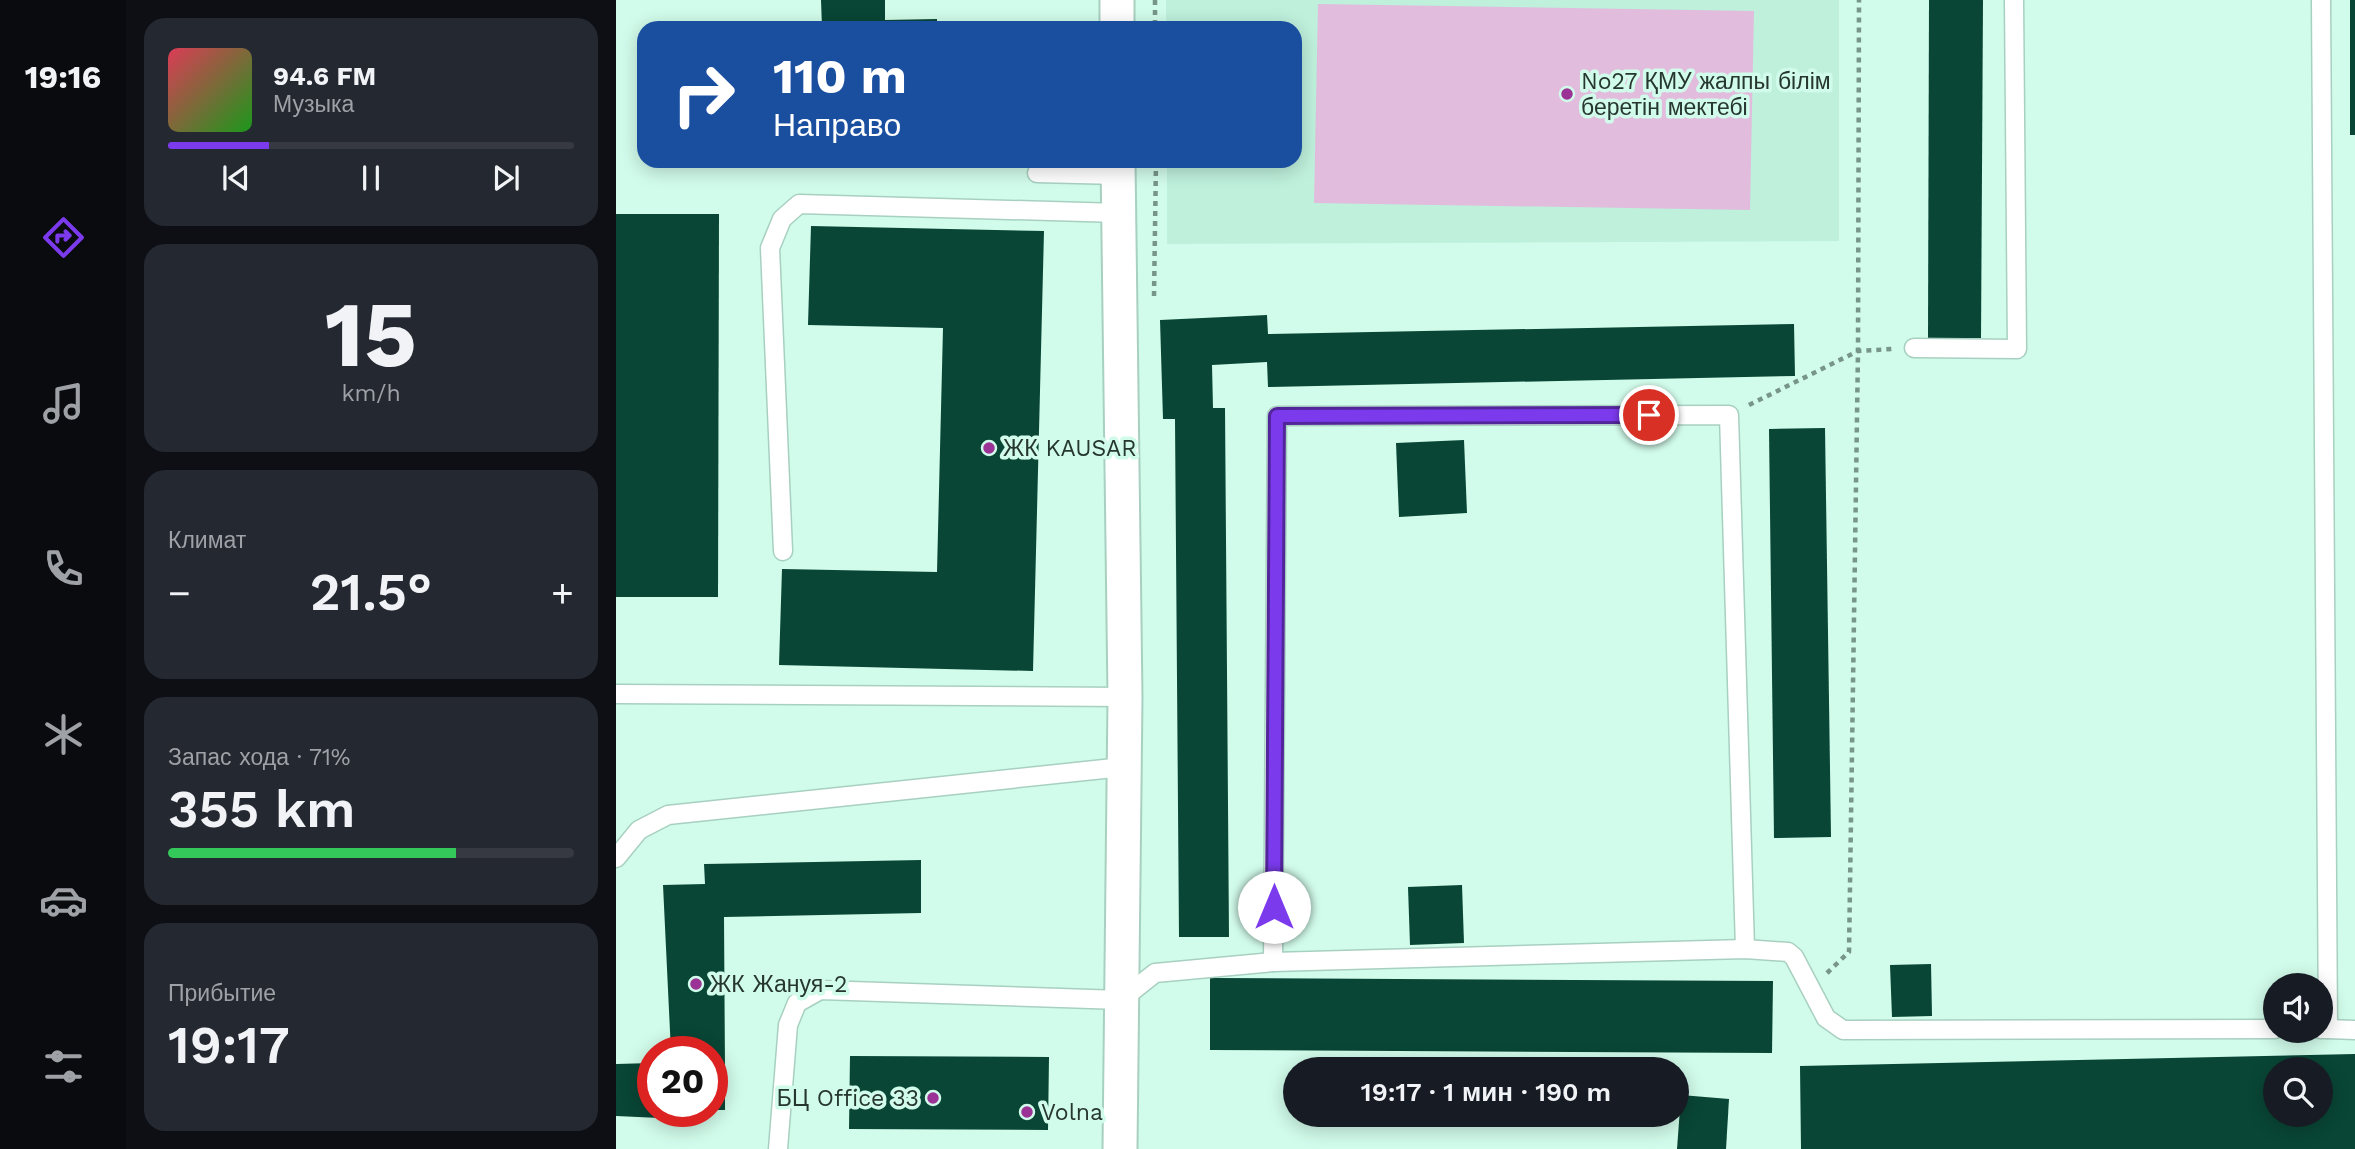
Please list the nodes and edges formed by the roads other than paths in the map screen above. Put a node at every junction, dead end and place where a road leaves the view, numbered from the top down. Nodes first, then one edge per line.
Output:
1 (1117, 0) edge
2 (2014, 0) edge
3 (2321, 0) edge
4 (1117, 21) edge
5 (1118, 168) edge
6 (1037, 173) dead end
7 (1118, 213) junction
8 (1914, 348) road end
9 (783, 551) dead end
10 (616, 694) edge
11 (1125, 697) junction
12 (1123, 767) junction
13 (616, 858) edge
14 (1745, 949) junction
15 (1273, 962) junction
16 (2324, 973) edge
17 (1121, 1000) junction
18 (2263, 1029) edge
19 (2333, 1029) edge
20 (2355, 1030) edge
21 (778, 1149) edge
22 (1120, 1149) edge

1 - 4 street
2 - 8 lane
3 - 16 lane
5 - 6 lane
5 - 7 street
7 - 9 lane
7 - 11 street
10 - 11 lane
11 - 12 street
12 - 13 lane
12 - 17 street
14 - 15 lane
14 - 15 lane
14 - 18 lane
15 - 17 lane
17 - 21 lane
17 - 22 street
19 - 20 lane

